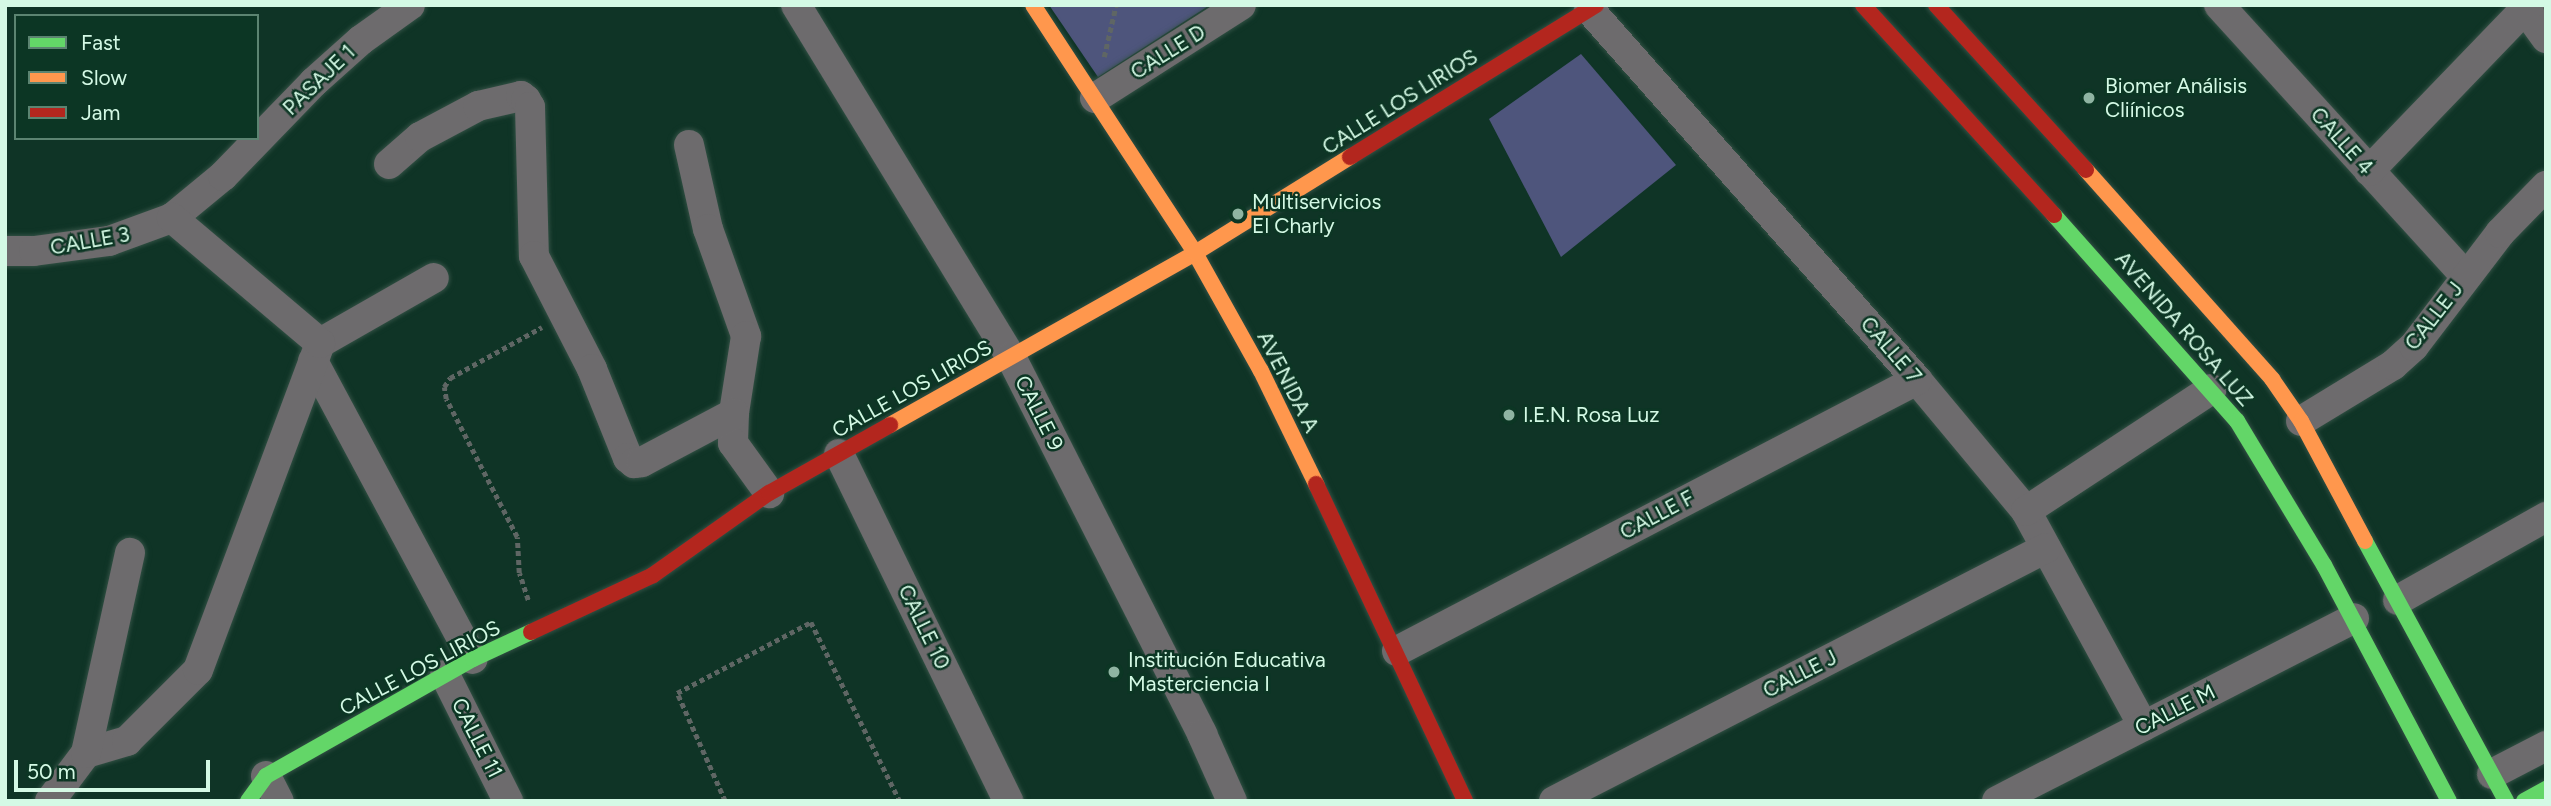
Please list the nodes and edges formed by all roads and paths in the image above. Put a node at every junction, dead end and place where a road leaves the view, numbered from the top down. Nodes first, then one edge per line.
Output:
1 (410, 5) edge
2 (796, 5) edge
3 (1033, 5) edge
4 (1116, 5) edge
5 (1241, 5) edge
6 (1863, 5) edge
7 (1936, 5) edge
8 (2219, 5) edge
9 (1593, 7) edge
10 (2525, 7) edge
11 (2546, 38) edge
12 (1095, 98) junction
13 (259, 140) edge
14 (259, 140) edge
15 (690, 145) dead end
16 (389, 164) dead end
17 (2369, 171) junction
18 (2546, 186) edge
19 (172, 218) junction
20 (5, 251) edge
21 (1195, 253) junction
22 (2466, 276) junction
23 (434, 278) dead end
24 (565, 315) junction
25 (316, 352) junction
26 (1011, 357) junction
27 (1917, 380) junction
28 (2212, 389) junction
29 (734, 413) junction
30 (2301, 421) junction
31 (839, 454) junction
32 (769, 493) junction
33 (2026, 512) junction
34 (2546, 517) edge
35 (2046, 548) junction
36 (130, 553) dead end
37 (2398, 600) junction
38 (2354, 618) junction
39 (538, 631) junction
40 (1397, 650) junction
41 (473, 659) junction
42 (445, 675) junction
43 (2143, 726) junction
44 (2546, 746) edge
45 (86, 753) junction
46 (2492, 775) junction
47 (272, 788) edge
48 (2546, 789) edge
49 (2441, 798) edge
50 (50, 801) edge
51 (248, 801) edge
52 (508, 801) edge
53 (725, 801) edge
54 (900, 801) edge
55 (1008, 801) edge
56 (1232, 801) edge
57 (1465, 801) edge
58 (1553, 801) edge
59 (1997, 801) edge
60 (2506, 801) edge
61 (2524, 801) edge

1 - 14 street, PASAJE 1
2 - 26 street, CALLE 9
3 - 12 street, AVENIDA A
4 - 12 path
5 - 12 street, CALLE D
6 - 28 street, AVENIDA ROSA LUZ
7 - 30 street, AVENIDA ROSA LUZ
8 - 17 street, CALLE 4
9 - 21 street, CALLE LOS LIRIOS
9 - 27 street, CALLE 7
10 - 11 street
10 - 17 street
12 - 21 street, AVENIDA A
13 - 19 street, PASAJE 1
15 - 29 street
16 - 24 street
17 - 22 street, CALLE 4
18 - 22 street, CALLE J
19 - 20 street, CALLE 3
19 - 25 street
21 - 26 street, CALLE LOS LIRIOS
21 - 40 street, AVENIDA A
22 - 30 street, CALLE J
23 - 25 street
24 - 29 street
24 - 39 path
25 - 41 street
25 - 45 street
26 - 31 street, CALLE LOS LIRIOS
26 - 56 street, CALLE 9
27 - 33 street, CALLE 7
27 - 40 street, CALLE F
28 - 33 street
28 - 38 street, AVENIDA ROSA LUZ
29 - 32 street
30 - 37 street, AVENIDA ROSA LUZ
31 - 32 street, CALLE LOS LIRIOS
31 - 55 street, CALLE 10
32 - 39 street, CALLE LOS LIRIOS
33 - 35 street, CALLE 7
34 - 37 street
35 - 43 street, CALLE 7
35 - 58 street, CALLE J
36 - 45 street
37 - 46 street, AVENIDA ROSA LUZ
38 - 43 street, CALLE M
38 - 49 street, AVENIDA ROSA LUZ
39 - 41 street, CALLE LOS LIRIOS
40 - 57 street, AVENIDA A
41 - 42 street, CALLE LOS LIRIOS
42 - 47 street, CALLE LOS LIRIOS
42 - 52 street, CALLE 11
43 - 59 street, CALLE M
44 - 46 street
45 - 50 street
46 - 60 street, AVENIDA ROSA LUZ
47 - 51 street, CALLE LOS LIRIOS
48 - 61 street
53 - 54 path

